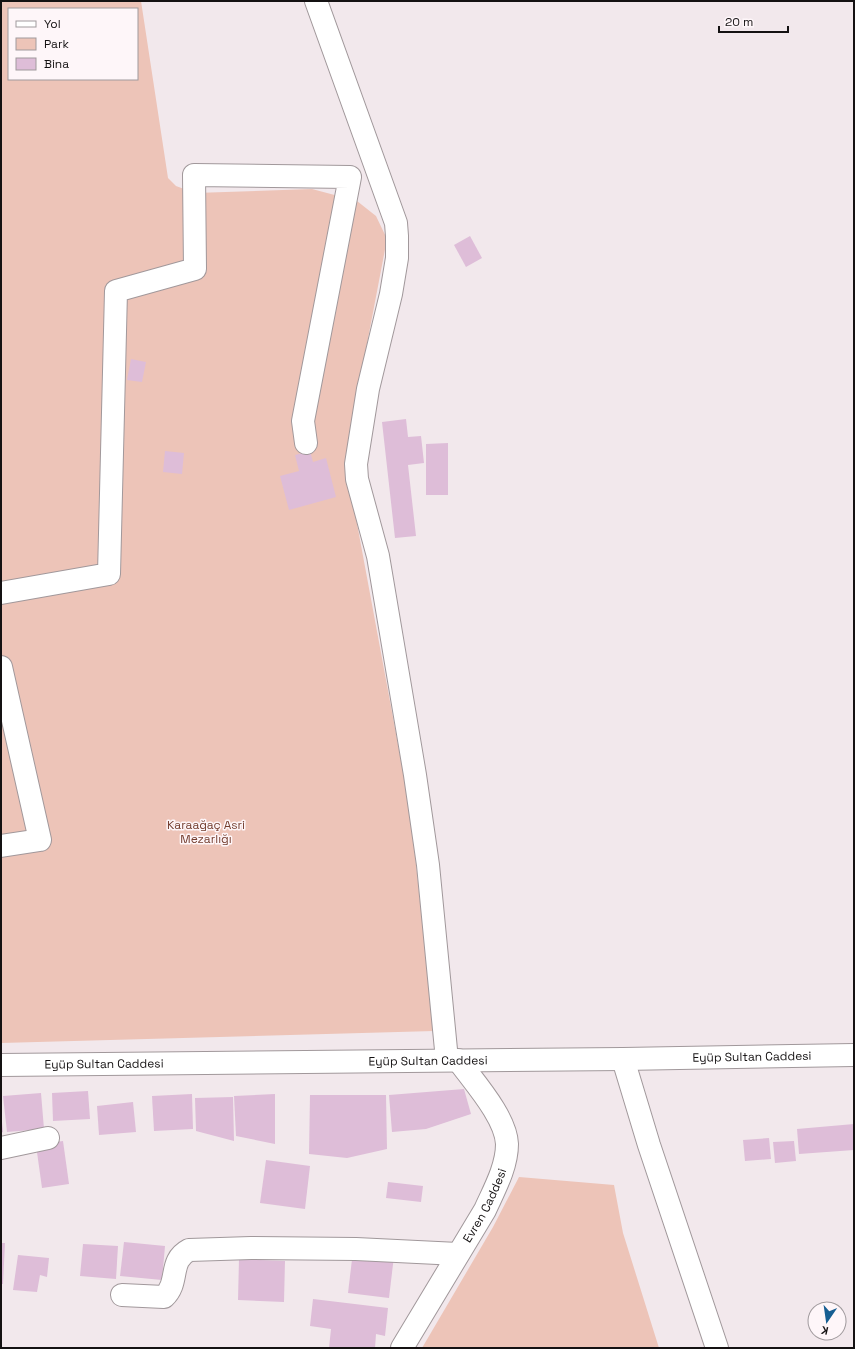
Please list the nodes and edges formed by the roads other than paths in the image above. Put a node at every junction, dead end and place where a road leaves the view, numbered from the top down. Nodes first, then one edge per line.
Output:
1 (316, 1) edge
2 (306, 443) dead end
3 (1, 594) edge
4 (1, 667) edge
5 (1, 846) edge
6 (854, 1055) edge
7 (623, 1059) junction
8 (452, 1060) junction
9 (1, 1065) edge
10 (48, 1138) dead end
11 (1, 1148) edge
12 (458, 1254) junction
13 (122, 1295) dead end
14 (402, 1348) edge
15 (717, 1348) edge

1 - 8 street
2 - 3 street
4 - 5 street
6 - 7 street, Eyüp Sultan Caddesi
7 - 8 street, Eyüp Sultan Caddesi
7 - 15 street
8 - 9 street, Eyüp Sultan Caddesi
8 - 12 street, Evren Caddesi
10 - 11 street
12 - 13 street
12 - 14 street, Evren Caddesi

